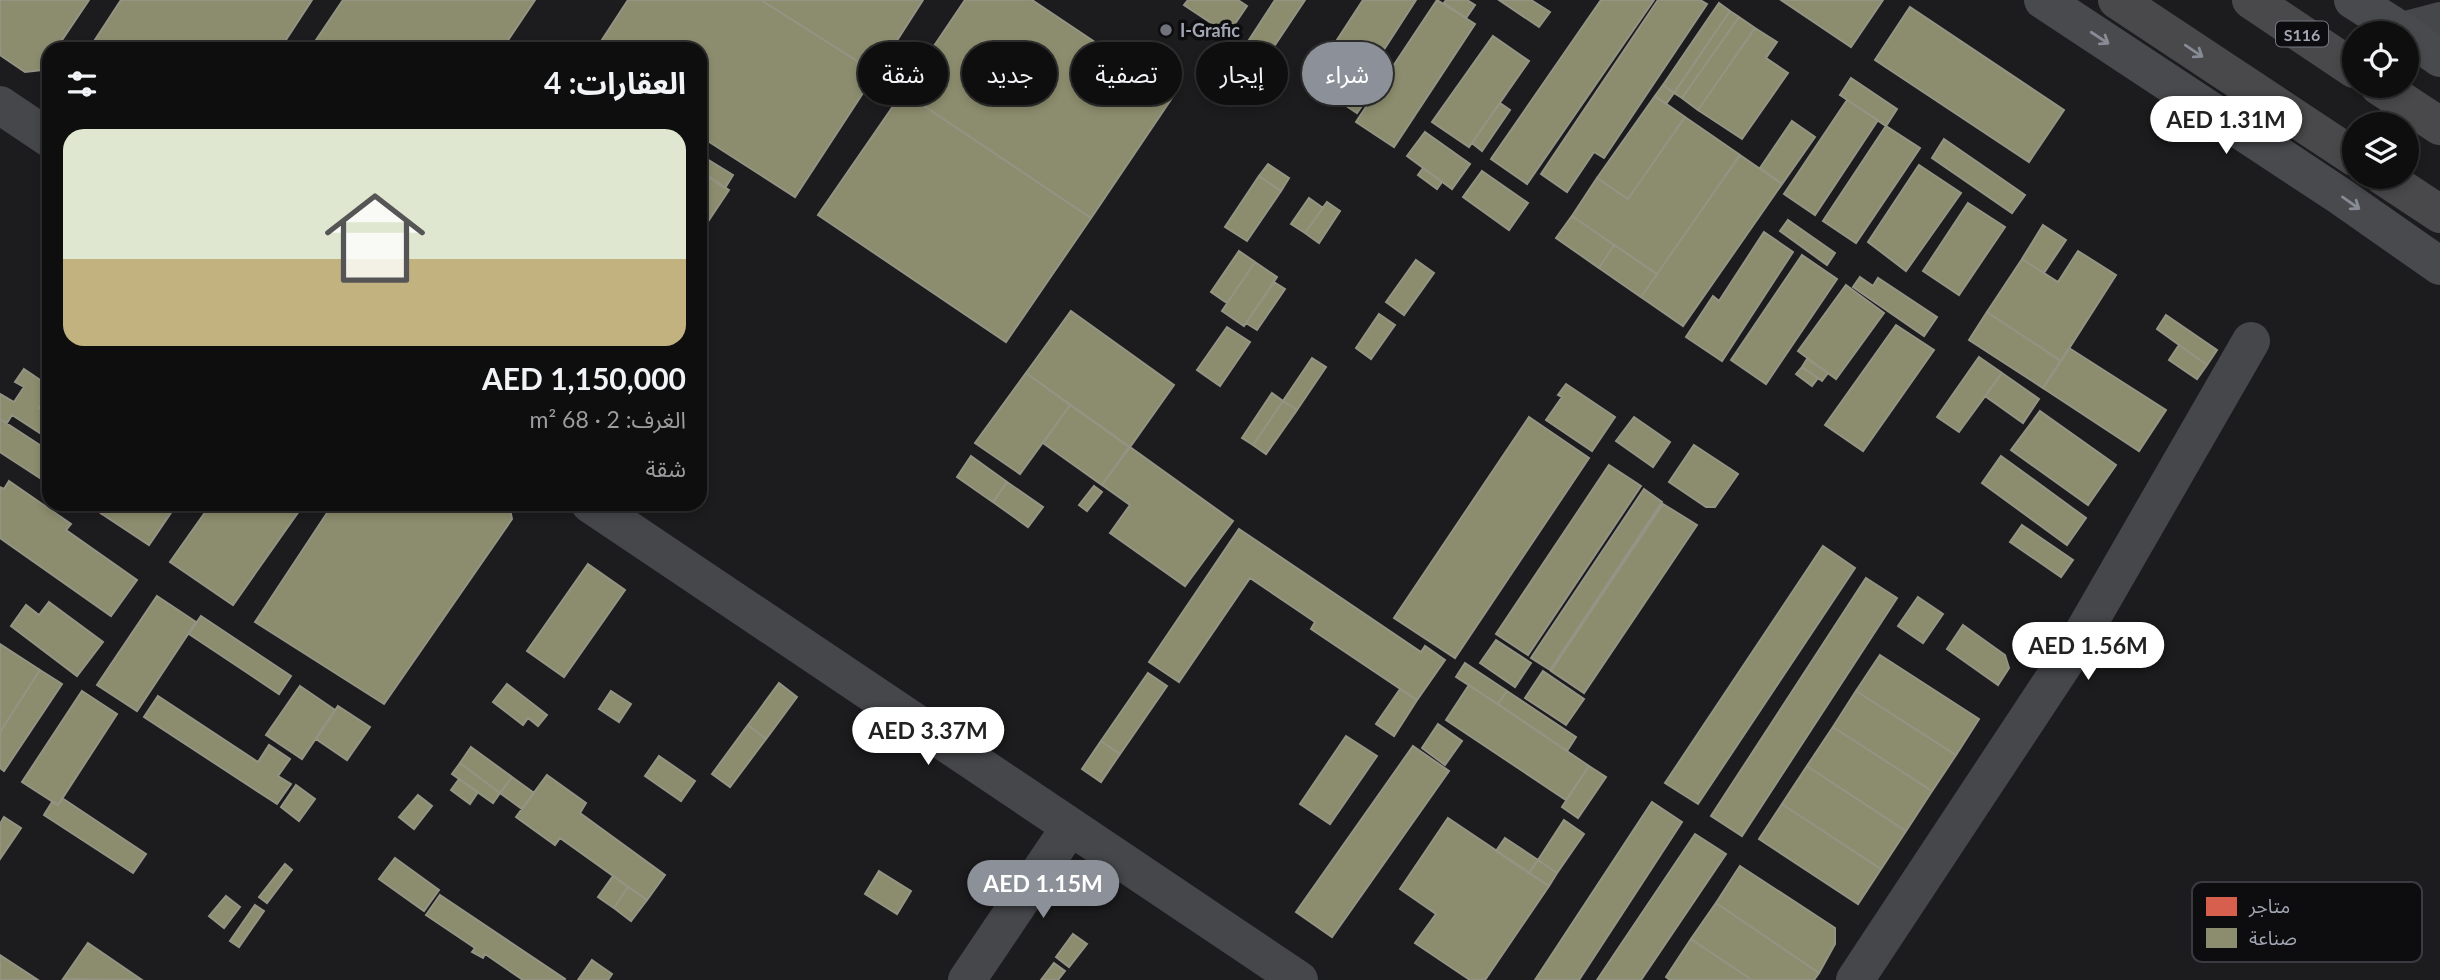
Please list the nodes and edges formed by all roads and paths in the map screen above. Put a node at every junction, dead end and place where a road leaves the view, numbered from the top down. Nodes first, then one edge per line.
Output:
1 (2043, 0) edge
2 (2117, 0) edge
3 (2251, 0) edge
4 (2353, 0) edge
5 (2385, 21) edge
6 (2440, 21) edge
7 (2419, 28) edge
8 (2419, 43) edge
9 (2440, 58) edge
10 (2342, 61) edge
11 (2397, 98) edge
12 (0, 105) edge
13 (2440, 126) edge
14 (42, 133) edge
15 (2342, 149) edge
16 (2402, 189) edge
17 (2440, 214) edge
18 (2440, 266) edge
19 (2251, 341) dead end
20 (600, 511) edge
21 (1070, 827) junction
22 (967, 980) edge
23 (1299, 980) edge
24 (1855, 980) edge

1 -> 18 main road
2 -> 15 highway
3 - 10 highway, S116
4 - 5 main road
6 - 7 street
8 - 9 main road
11 - 13 highway
12 - 14 street
16 - 17 highway
19 - 24 street
20 - 21 street
21 - 22 street
21 - 23 street

